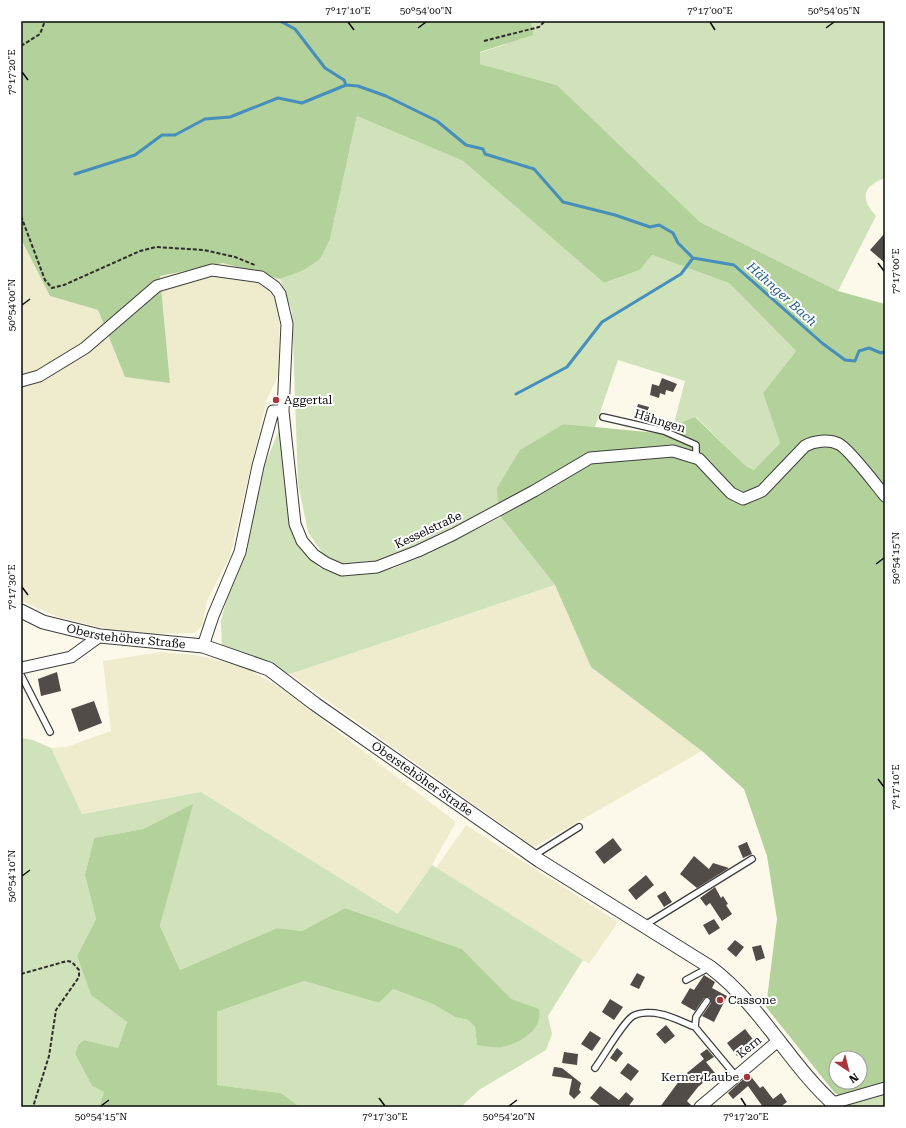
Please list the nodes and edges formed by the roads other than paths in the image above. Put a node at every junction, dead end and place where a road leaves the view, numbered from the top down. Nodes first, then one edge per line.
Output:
1 (21, 381) edge
2 (283, 411) junction
3 (603, 417) dead end
4 (696, 458) junction
5 (885, 496) edge
6 (21, 611) edge
7 (100, 636) junction
8 (203, 646) junction
9 (21, 668) edge
10 (21, 674) edge
11 (50, 732) dead end
12 (579, 827) dead end
13 (533, 856) junction
14 (752, 859) dead end
15 (643, 926) junction
16 (710, 967) junction
17 (686, 980) dead end
18 (707, 1001) dead end
19 (695, 1027) junction
20 (779, 1040) junction
21 (595, 1068) dead end
22 (735, 1075) junction
23 (885, 1088) edge
24 (835, 1105) edge
25 (700, 1107) edge

1 - 2 street, Kesselstraße
2 - 4 street, Kesselstraße
2 - 8 street
3 - 4 lane, Hähngen
4 - 5 street, Kesselstraße
6 - 7 street, Oberstehöher Straße
7 - 8 street, Oberstehöher Straße
7 - 9 street
8 - 13 street, Oberstehöher Straße
10 - 11 lane
12 - 13 lane
13 - 15 street, Oberstehöher Straße
14 - 15 lane
15 - 16 street, Oberstehöher Straße
16 - 17 lane
16 - 20 street, Oberstehöher Straße
18 - 19 lane
19 - 21 lane
19 - 22 lane
20 - 22 street, Kern
20 - 24 street, Oberstehöher Straße
22 - 25 street, Kern
23 - 24 street

